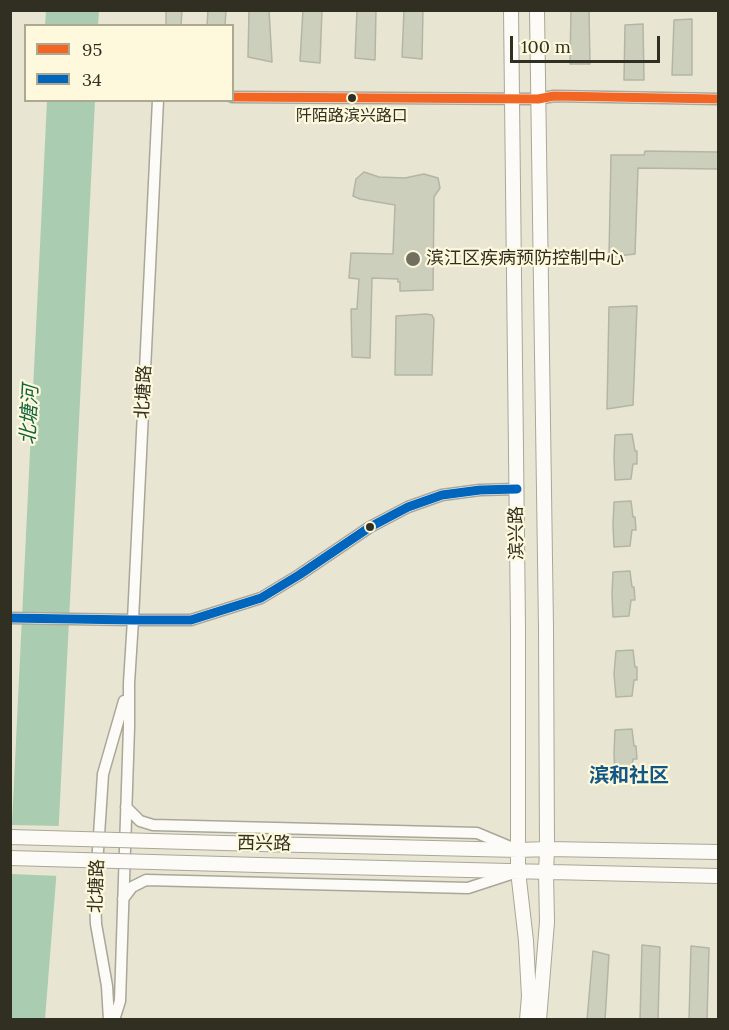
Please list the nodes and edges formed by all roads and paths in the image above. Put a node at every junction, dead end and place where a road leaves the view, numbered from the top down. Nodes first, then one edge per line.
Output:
1 (511, 10) edge
2 (537, 10) edge
3 (234, 97) edge
4 (513, 98) junction
5 (538, 99) junction
6 (718, 99) edge
7 (158, 102) edge
8 (517, 489) junction
9 (11, 618) edge
10 (133, 621) junction
11 (129, 683) junction
12 (126, 807) junction
13 (10, 837) edge
14 (547, 849) junction
15 (519, 850) junction
16 (718, 852) edge
17 (10, 858) edge
18 (518, 871) junction
19 (546, 873) junction
20 (718, 876) edge
21 (123, 899) junction
22 (109, 1020) edge
23 (114, 1020) edge
24 (527, 1020) edge
25 (540, 1020) edge

1 - 4 main road, 滨兴路
2 - 5 main road, 滨兴路
3 - 4 street
4 - 5 street
4 - 8 main road, 滨兴路
5 - 6 street
5 - 14 main road, 滨兴路
7 - 10 street, 北塘路
8 - 10 street
8 - 15 main road, 滨兴路
9 - 10 street
10 - 11 street, 北塘路
11 - 12 street, 北塘路
11 - 22 street, 北塘路
12 - 15 street, 西兴路
12 - 21 street, 北塘路
13 - 15 main road, 西兴路, bridge
14 - 15 main road, 西兴路
14 - 16 main road, 西兴路
14 - 19 main road, 滨兴路
15 - 18 main road, 滨兴路
17 - 18 main road, 西兴路, bridge
18 - 19 main road, 西兴路
18 - 21 street, 西兴路
18 - 24 main road, 滨兴路
19 - 20 main road, 西兴路
19 - 25 main road, 滨兴路
21 - 23 street, 北塘路

